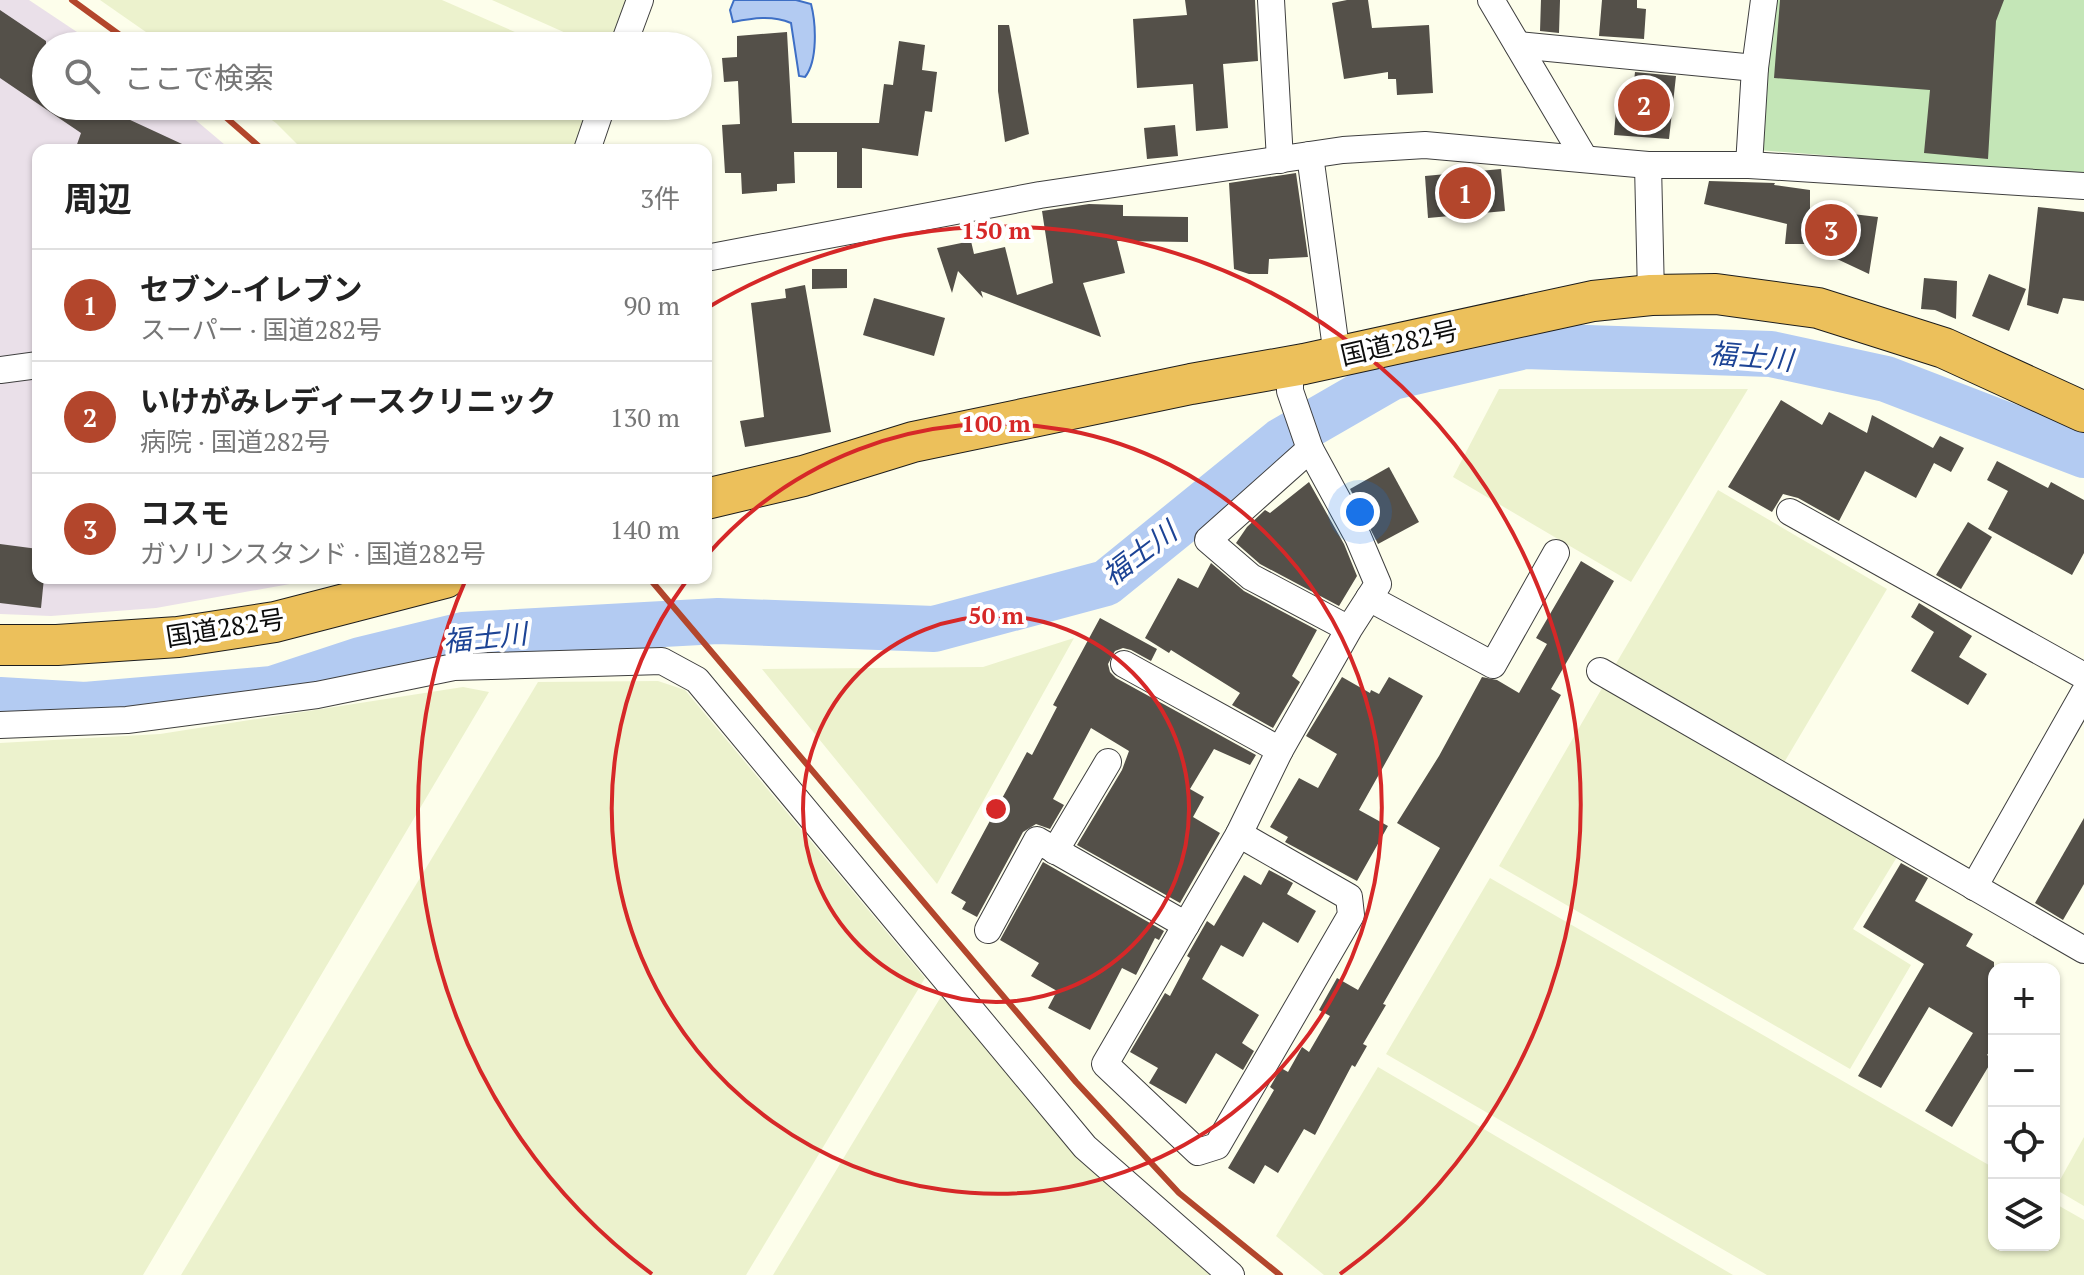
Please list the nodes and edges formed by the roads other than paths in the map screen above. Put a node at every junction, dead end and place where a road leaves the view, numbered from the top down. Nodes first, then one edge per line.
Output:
1 (640, 0) edge
2 (1271, 0) edge
3 (1491, 0) edge
4 (1764, 0) edge
5 (628, 32) edge
6 (1518, 45) junction
7 (1755, 68) junction
8 (597, 120) edge
9 (589, 144) edge
10 (1310, 155) junction
11 (1585, 159) junction
12 (1280, 160) junction
13 (1648, 165) junction
14 (1749, 165) junction
15 (2084, 186) edge
16 (712, 257) edge
17 (1651, 295) junction
18 (1337, 356) junction
19 (32, 366) edge
20 (0, 370) edge
21 (1290, 379) junction
22 (2084, 412) edge
23 (1309, 447) junction
24 (712, 498) edge
25 (1790, 512) dead end
26 (1556, 553) dead end
27 (422, 584) edge
28 (1369, 598) junction
29 (1349, 629) junction
30 (0, 645) edge
31 (1124, 664) dead end
32 (1600, 671) dead end
33 (2084, 676) edge
34 (2084, 693) edge
35 (0, 725) edge
36 (1280, 750) junction
37 (1108, 762) dead end
38 (1239, 834) junction
39 (1055, 851) junction
40 (1974, 887) junction
41 (1186, 925) junction
42 (988, 930) dead end
43 (2084, 950) edge
44 (1231, 1275) edge

1 - 5 street
2 - 12 street
3 - 6 street
4 - 7 street
6 - 7 street
6 - 11 street
7 - 14 street
8 - 9 street
10 - 11 street
10 - 12 street
10 - 18 street
11 - 13 street
12 - 16 street
13 - 14 street
13 - 17 street
14 - 15 street
17 - 18 highway, 国道282号
17 - 22 highway, 国道282号
18 - 21 highway, 国道282号
19 - 20 street
21 - 23 street
21 - 24 highway, 国道282号
23 - 28 street
23 - 29 street
25 - 33 street
26 - 28 street
27 - 30 highway, 国道282号
28 - 29 street
29 - 36 street
31 - 36 street
32 - 40 street
34 - 40 street
35 - 44 street
36 - 38 street
37 - 39 street
38 - 41 street
38 - 41 street
39 - 41 street
39 - 42 street
40 - 43 street

